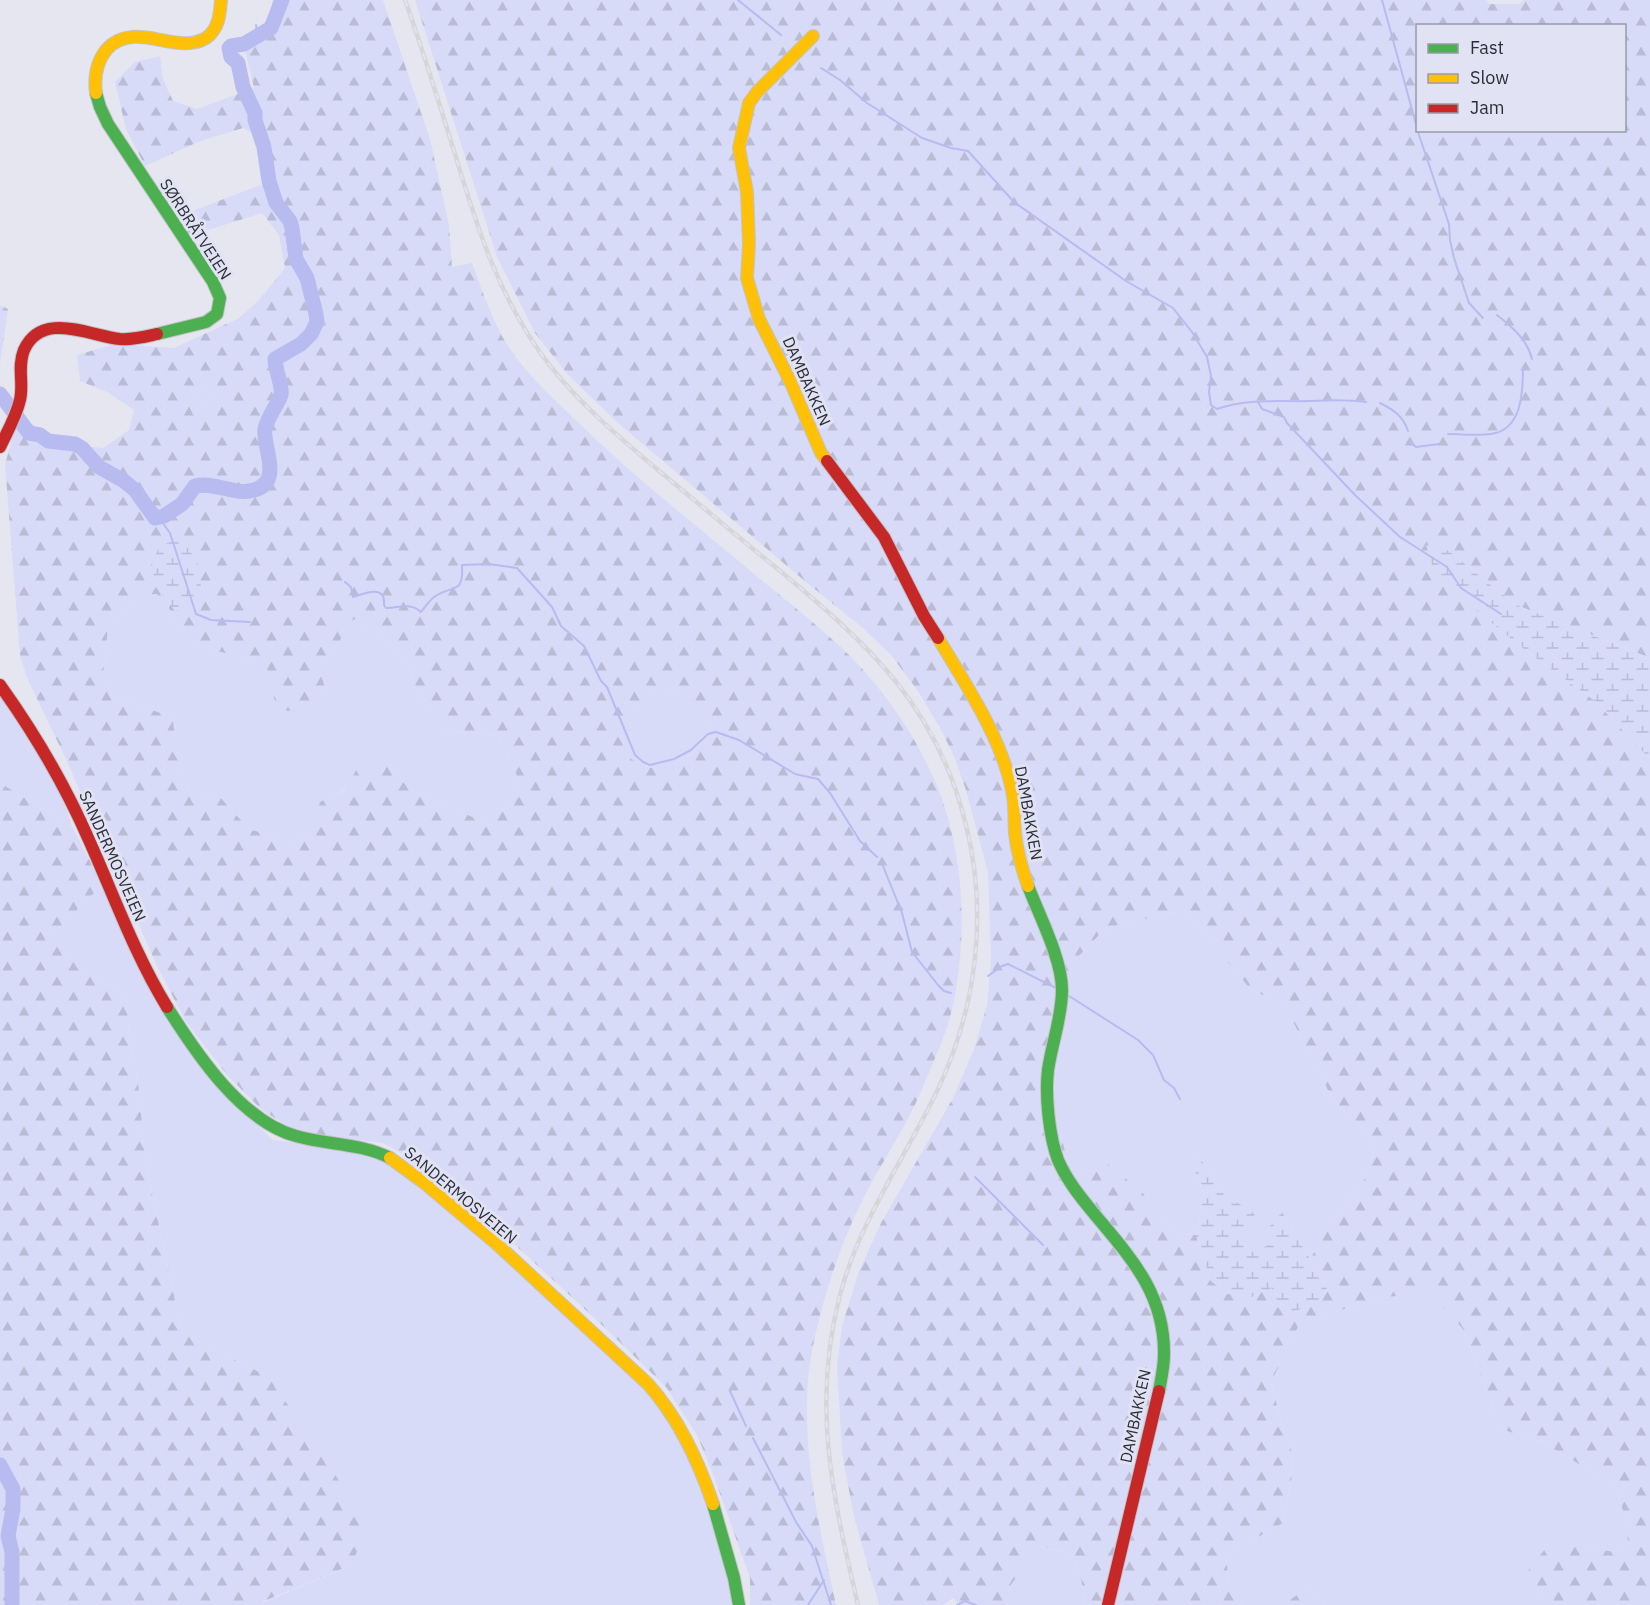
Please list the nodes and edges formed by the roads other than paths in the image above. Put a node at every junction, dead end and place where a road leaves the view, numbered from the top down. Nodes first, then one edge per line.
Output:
1 (221, 0) edge
2 (813, 36) dead end
3 (0, 447) edge
4 (0, 685) edge
5 (739, 1605) edge
6 (1108, 1605) edge

1 - 3 street, SØRBRÅTVEIEN
2 - 6 street, DAMBAKKEN
4 - 5 street, SANDERMOSVEIEN

